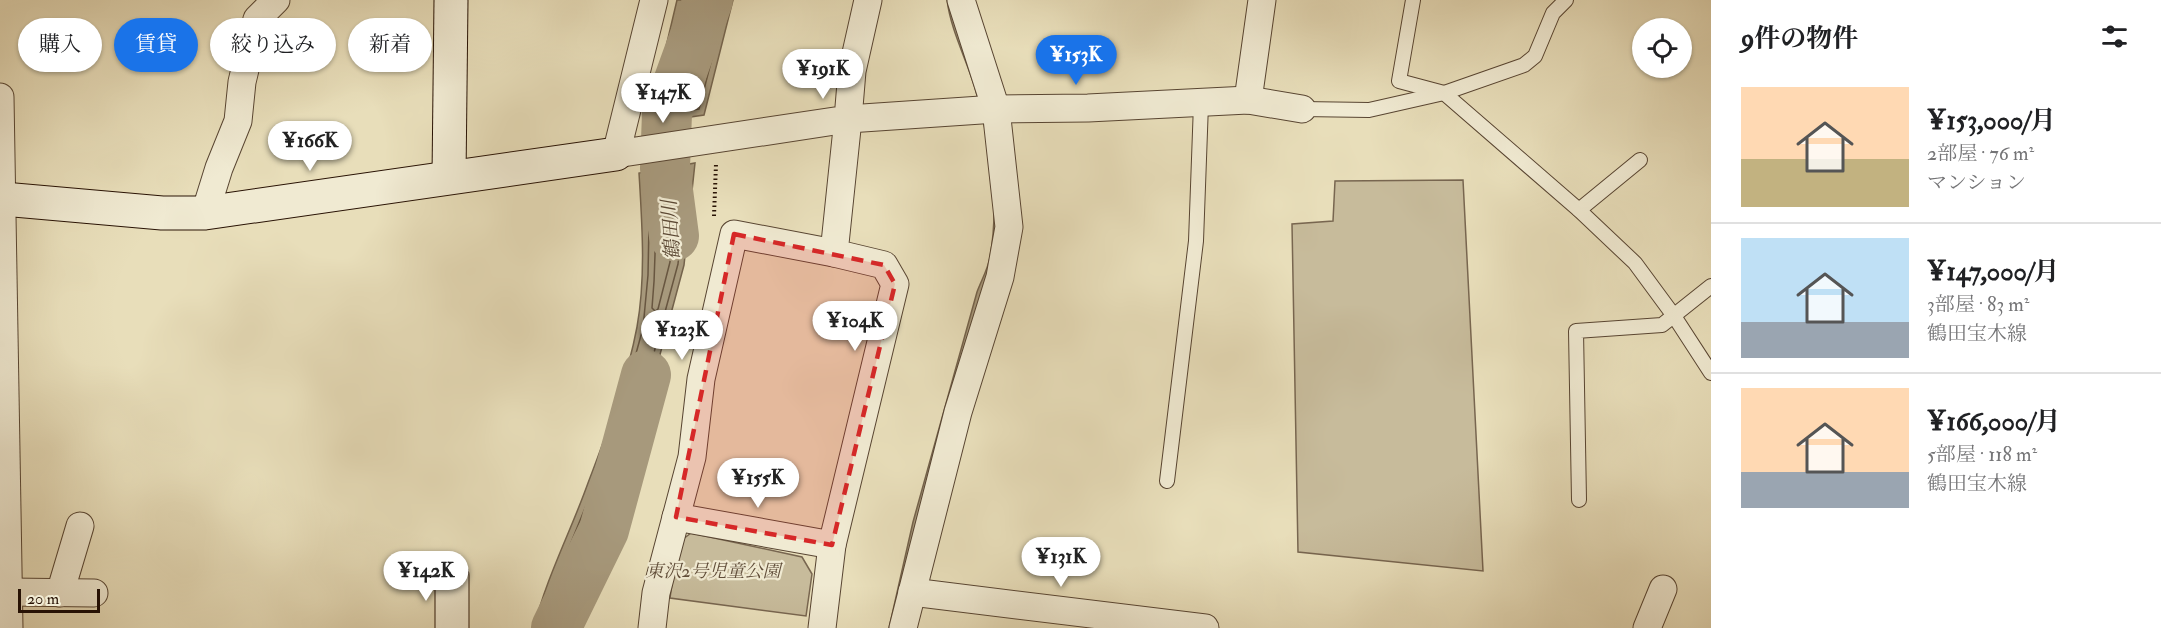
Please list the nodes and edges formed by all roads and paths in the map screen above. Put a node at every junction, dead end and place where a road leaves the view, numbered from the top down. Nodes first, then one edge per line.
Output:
1 (276, 0) edge
2 (451, 0) edge
3 (654, 0) edge
4 (868, 0) edge
5 (961, 0) edge
6 (1262, 0) edge
7 (1413, 0) edge
8 (1566, 0) edge
9 (255, 10) edge
10 (1444, 93) junction
11 (0, 96) edge
12 (1248, 100) junction
13 (1201, 104) junction
14 (1302, 108) joint
15 (996, 109) junction
16 (848, 119) junction
17 (717, 137) junction
18 (616, 154) junction
19 (1640, 160) dead end
20 (449, 177) junction
21 (3, 199) junction
22 (1579, 210) junction
23 (205, 213) junction
24 (734, 234) junction
25 (834, 253) junction
26 (1711, 286) edge
27 (1674, 316) junction
28 (1711, 373) edge
29 (1167, 481) dead end
30 (1579, 500) dead end
31 (676, 517) junction
32 (80, 526) dead end
33 (832, 545) junction
34 (452, 576) dead end
35 (1663, 589) dead end
36 (9, 592) junction
37 (60, 592) junction
38 (912, 592) junction
39 (94, 593) dead end
40 (9, 628) edge
41 (452, 628) edge
42 (652, 628) edge
43 (822, 628) edge
44 (903, 628) edge
45 (1205, 628) edge
46 (1647, 628) edge

1 - 9 street
2 - 20 street
3 - 18 street
4 - 16 street
5 - 15 street
6 - 12 street
7 - 10 lane
8 - 10 lane
9 - 23 street
10 - 14 lane
10 - 22 lane
11 - 21 street
12 - 13 street
12 - 14 street
13 - 15 street
13 - 29 lane
15 - 16 street
15 - 38 street
16 - 17 street
16 - 25 street
17 - 18 street
17 - 24 path
18 - 20 street
19 - 22 lane
20 - 23 street
21 - 23 street
21 - 36 street
22 - 27 lane
24 - 25 street
24 - 31 street
25 - 33 street
26 - 27 lane
27 - 28 lane
27 - 30 lane
31 - 33 street
31 - 42 street
32 - 37 street
33 - 43 street
34 - 41 street
35 - 46 street
36 - 37 street
36 - 40 street
37 - 39 street
38 - 44 street
38 - 45 street

